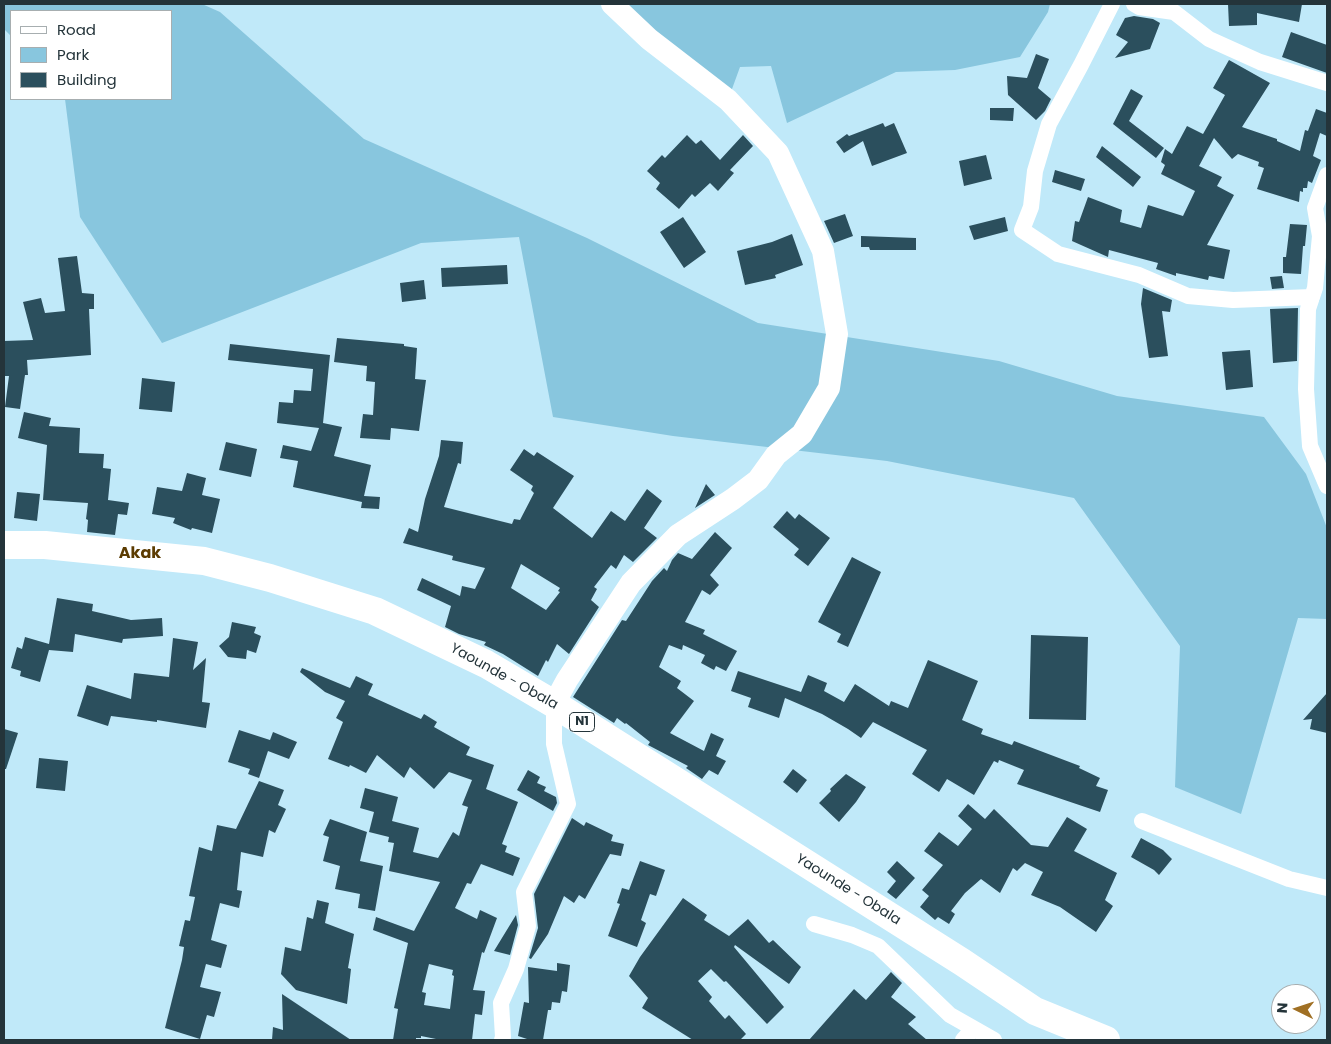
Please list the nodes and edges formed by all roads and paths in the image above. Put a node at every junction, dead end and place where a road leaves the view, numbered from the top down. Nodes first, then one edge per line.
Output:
1 (612, 4) edge
2 (1112, 4) edge
3 (1134, 4) edge
4 (1327, 83) edge
5 (1327, 174) edge
6 (1321, 211) edge
7 (1312, 297) junction
8 (1327, 486) edge
9 (4, 545) edge
10 (554, 704) junction
11 (1142, 821) dead end
12 (1327, 888) edge
13 (814, 924) dead end
14 (968, 1034) edge
15 (502, 1040) edge
16 (994, 1040) edge
17 (1106, 1040) edge

1 - 10 street
2 - 7 street
3 - 4 street
5 - 6 street
6 - 7 street
7 - 8 street
9 - 10 highway, Yaounde - Obala / N1
10 - 15 street
10 - 17 highway, Yaounde - Obala / N1
11 - 12 street
13 - 14 street
14 - 16 street

